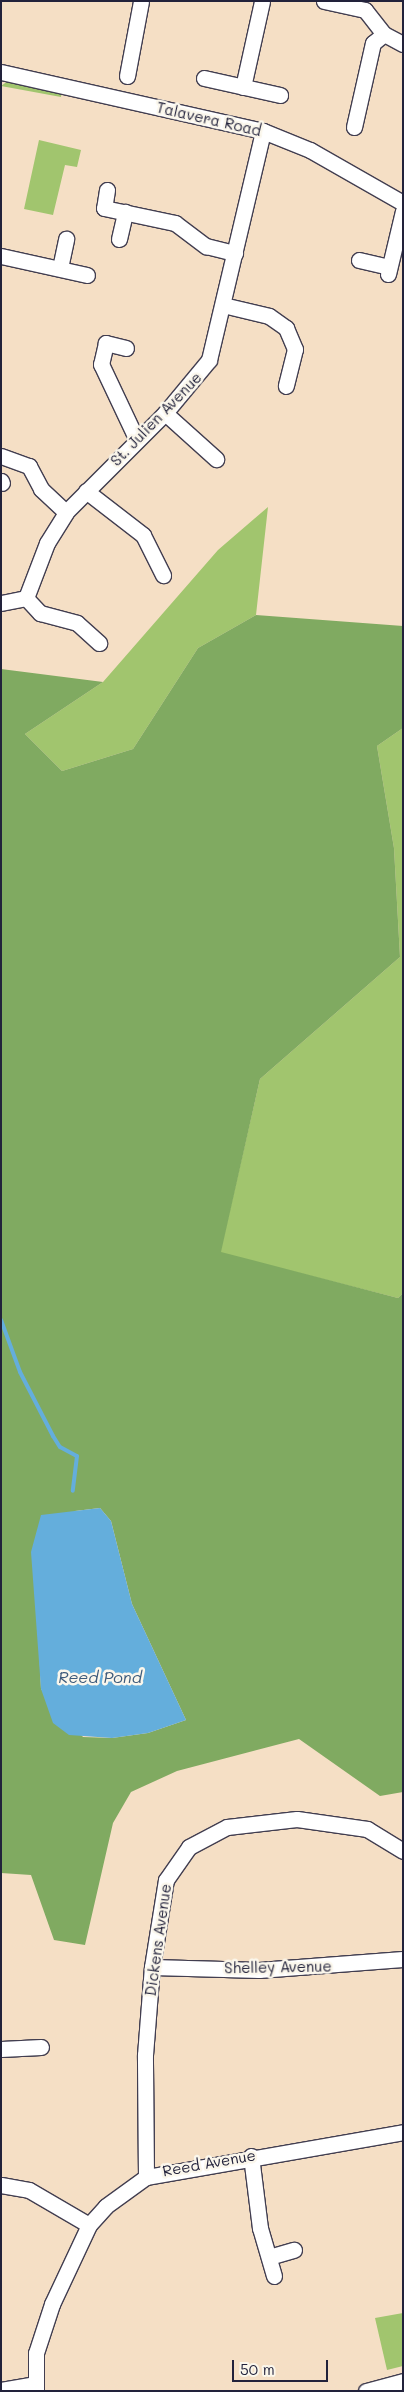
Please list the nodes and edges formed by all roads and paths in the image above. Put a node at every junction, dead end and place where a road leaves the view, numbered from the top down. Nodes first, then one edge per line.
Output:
1 (141, 1) edge
2 (262, 1) edge
3 (324, 1) edge
4 (374, 8) edge
5 (384, 34) junction
6 (403, 44) edge
7 (1, 72) edge
8 (126, 76) dead end
9 (204, 78) dead end
10 (243, 87) junction
11 (280, 95) dead end
12 (354, 127) dead end
13 (263, 131) junction
14 (107, 190) dead end
15 (403, 202) edge
16 (403, 211) edge
17 (125, 212) junction
18 (66, 239) dead end
19 (119, 239) dead end
20 (235, 253) junction
21 (1, 256) edge
22 (360, 260) dead end
23 (60, 268) junction
24 (87, 275) dead end
25 (223, 305) junction
26 (126, 348) dead end
27 (286, 386) dead end
28 (166, 413) junction
29 (137, 440) junction
30 (1, 456) edge
31 (216, 459) dead end
32 (86, 491) junction
33 (66, 512) junction
34 (163, 575) dead end
35 (26, 598) junction
36 (1, 603) edge
37 (99, 643) dead end
38 (403, 1851) edge
39 (403, 1959) edge
40 (152, 1967) junction
41 (41, 2047) dead end
42 (1, 2049) edge
43 (403, 2132) edge
44 (251, 2156) junction
45 (146, 2177) junction
46 (1, 2184) edge
47 (89, 2225) junction
48 (294, 2250) dead end
49 (269, 2257) junction
50 (274, 2276) dead end
51 (403, 2381) edge
52 (35, 2388) edge
53 (1, 2390) edge
54 (366, 2391) edge

1 - 8 street
2 - 10 street
3 - 4 street
4 - 5 street
5 - 6 street
5 - 12 street
7 - 13 street, Talavera Road
9 - 10 street
10 - 11 street
13 - 15 street, Talavera Road
13 - 20 street, St. Julien Avenue
14 - 17 street
16 - 22 street
17 - 19 street
17 - 20 street
18 - 23 street
20 - 25 street, St. Julien Avenue
21 - 23 street
23 - 24 street
25 - 27 street
25 - 28 street, St. Julien Avenue
26 - 29 street
28 - 29 street, St. Julien Avenue
28 - 31 street
29 - 32 street, St. Julien Avenue
30 - 33 street
32 - 33 street, St. Julien Avenue
32 - 34 street
33 - 35 street, St. Julien Avenue
35 - 36 street
35 - 37 street
38 - 40 street, Dickens Avenue
39 - 40 street, Shelley Avenue
40 - 45 street, Dickens Avenue
41 - 42 street
43 - 44 street, Reed Avenue
44 - 45 street, Reed Avenue
44 - 49 street
45 - 47 street, Reed Avenue
46 - 47 street
47 - 52 street, Reed Avenue
48 - 49 street
49 - 50 street
51 - 54 street
52 - 53 street

